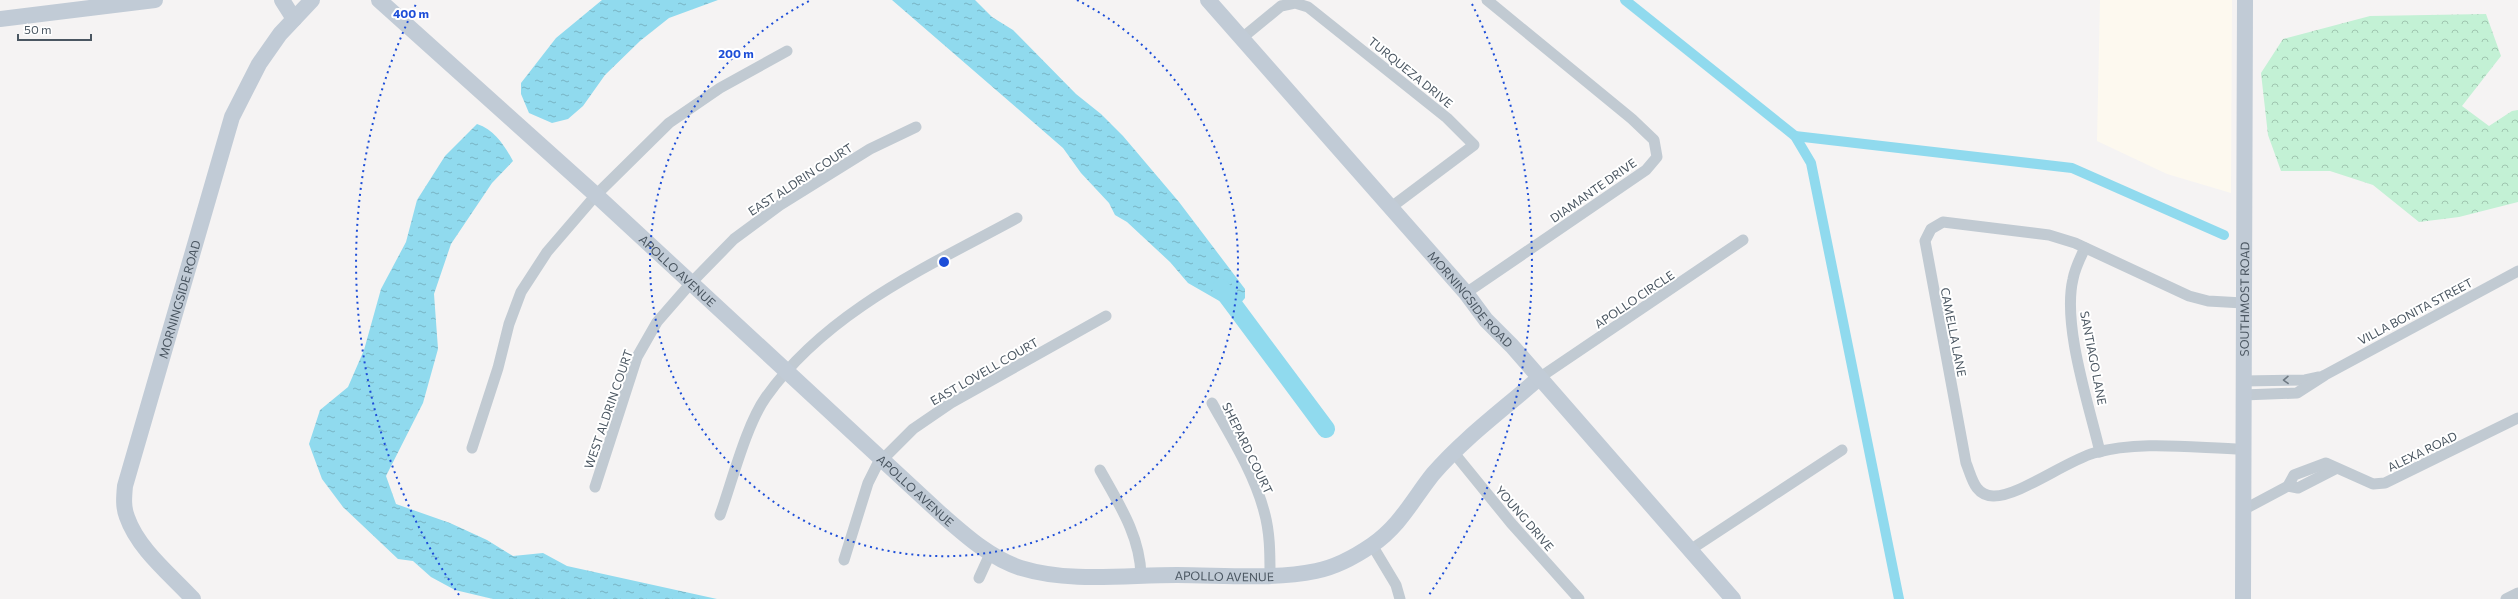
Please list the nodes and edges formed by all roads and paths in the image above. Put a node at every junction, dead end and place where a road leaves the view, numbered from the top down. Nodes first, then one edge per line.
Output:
1 (156, 0) edge
2 (282, 0) edge
3 (312, 0) edge
4 (379, 0) edge
5 (1208, 0) edge
6 (1487, 0) edge
7 (2245, 0) edge
8 (0, 19) edge
9 (294, 19) junction
10 (1242, 38) junction
11 (787, 52) dead end
12 (916, 127) dead end
13 (596, 195) junction
14 (1390, 208) junction
15 (1017, 218) dead end
16 (1743, 240) dead end
17 (2085, 248) junction
18 (2518, 270) edge
19 (691, 283) junction
20 (1466, 293) junction
21 (2243, 303) junction
22 (1106, 316) dead end
23 (788, 372) junction
24 (1539, 378) junction
25 (2243, 388) junction
26 (1212, 403) dead end
27 (2518, 418) edge
28 (472, 448) dead end
29 (2243, 449) junction
30 (1842, 450) dead end
31 (2100, 452) junction
32 (1454, 453) junction
33 (882, 458) junction
34 (2335, 469) junction
35 (1100, 470) dead end
36 (2306, 470) junction
37 (2312, 481) junction
38 (2288, 486) junction
39 (595, 487) dead end
40 (2243, 510) junction
41 (720, 515) dead end
42 (1372, 545) junction
43 (1690, 550) junction
44 (990, 554) junction
45 (844, 560) dead end
46 (1141, 575) junction
47 (1270, 575) junction
48 (979, 578) dead end
49 (2518, 593) edge
50 (193, 599) edge
51 (1400, 599) edge
52 (1579, 599) edge
53 (1733, 599) edge
54 (2243, 599) edge
55 (2506, 599) edge

1 - 8 street
2 - 9 street
3 - 9 street, MORNINGSIDE ROAD
4 - 13 street, APOLLO AVENUE
5 - 10 street, MORNINGSIDE ROAD
6 - 20 street, DIAMANTE DRIVE
7 - 21 street, SOUTHMOST ROAD
9 - 50 street, MORNINGSIDE ROAD
10 - 14 street, MORNINGSIDE ROAD
10 - 14 street, TURQUEZA DRIVE
11 - 13 street
12 - 19 street, EAST ALDRIN COURT
13 - 19 street, APOLLO AVENUE
13 - 28 street
14 - 20 street, MORNINGSIDE ROAD
15 - 23 street
16 - 24 street, APOLLO CIRCLE
17 - 21 street, CAMELLA LANE
17 - 31 street, SANTIAGO LANE
17 - 31 street, CAMELLA LANE
18 - 25 street, VILLA BONITA STREET
19 - 23 street, APOLLO AVENUE
19 - 39 street, WEST ALDRIN COURT
20 - 24 street, MORNINGSIDE ROAD
21 - 25 street, SOUTHMOST ROAD
22 - 33 street, EAST LOVELL COURT
23 - 33 street, APOLLO AVENUE
23 - 41 street
24 - 32 street, APOLLO AVENUE
24 - 43 street, MORNINGSIDE ROAD
25 - 29 street, SOUTHMOST ROAD
26 - 47 street, SHEPARD COURT
27 - 34 street, ALEXA ROAD
29 - 31 street, CAMELLA LANE
29 - 40 street, SOUTHMOST ROAD
30 - 43 street
32 - 42 street, APOLLO AVENUE
32 - 52 street, YOUNG DRIVE
33 - 44 street, APOLLO AVENUE
33 - 45 street, EAST LOVELL COURT
34 - 36 street, ALEXA ROAD
34 - 37 street, ALEXA ROAD
35 - 46 street
36 - 37 street
36 - 38 street, ALEXA ROAD
37 - 38 street, ALEXA ROAD
38 - 40 street, ALEXA ROAD
40 - 54 street, SOUTHMOST ROAD
42 - 47 street, APOLLO AVENUE
42 - 51 street
43 - 53 street, MORNINGSIDE ROAD
44 - 46 street, APOLLO AVENUE
44 - 48 street
46 - 47 street, APOLLO AVENUE
49 - 55 street

